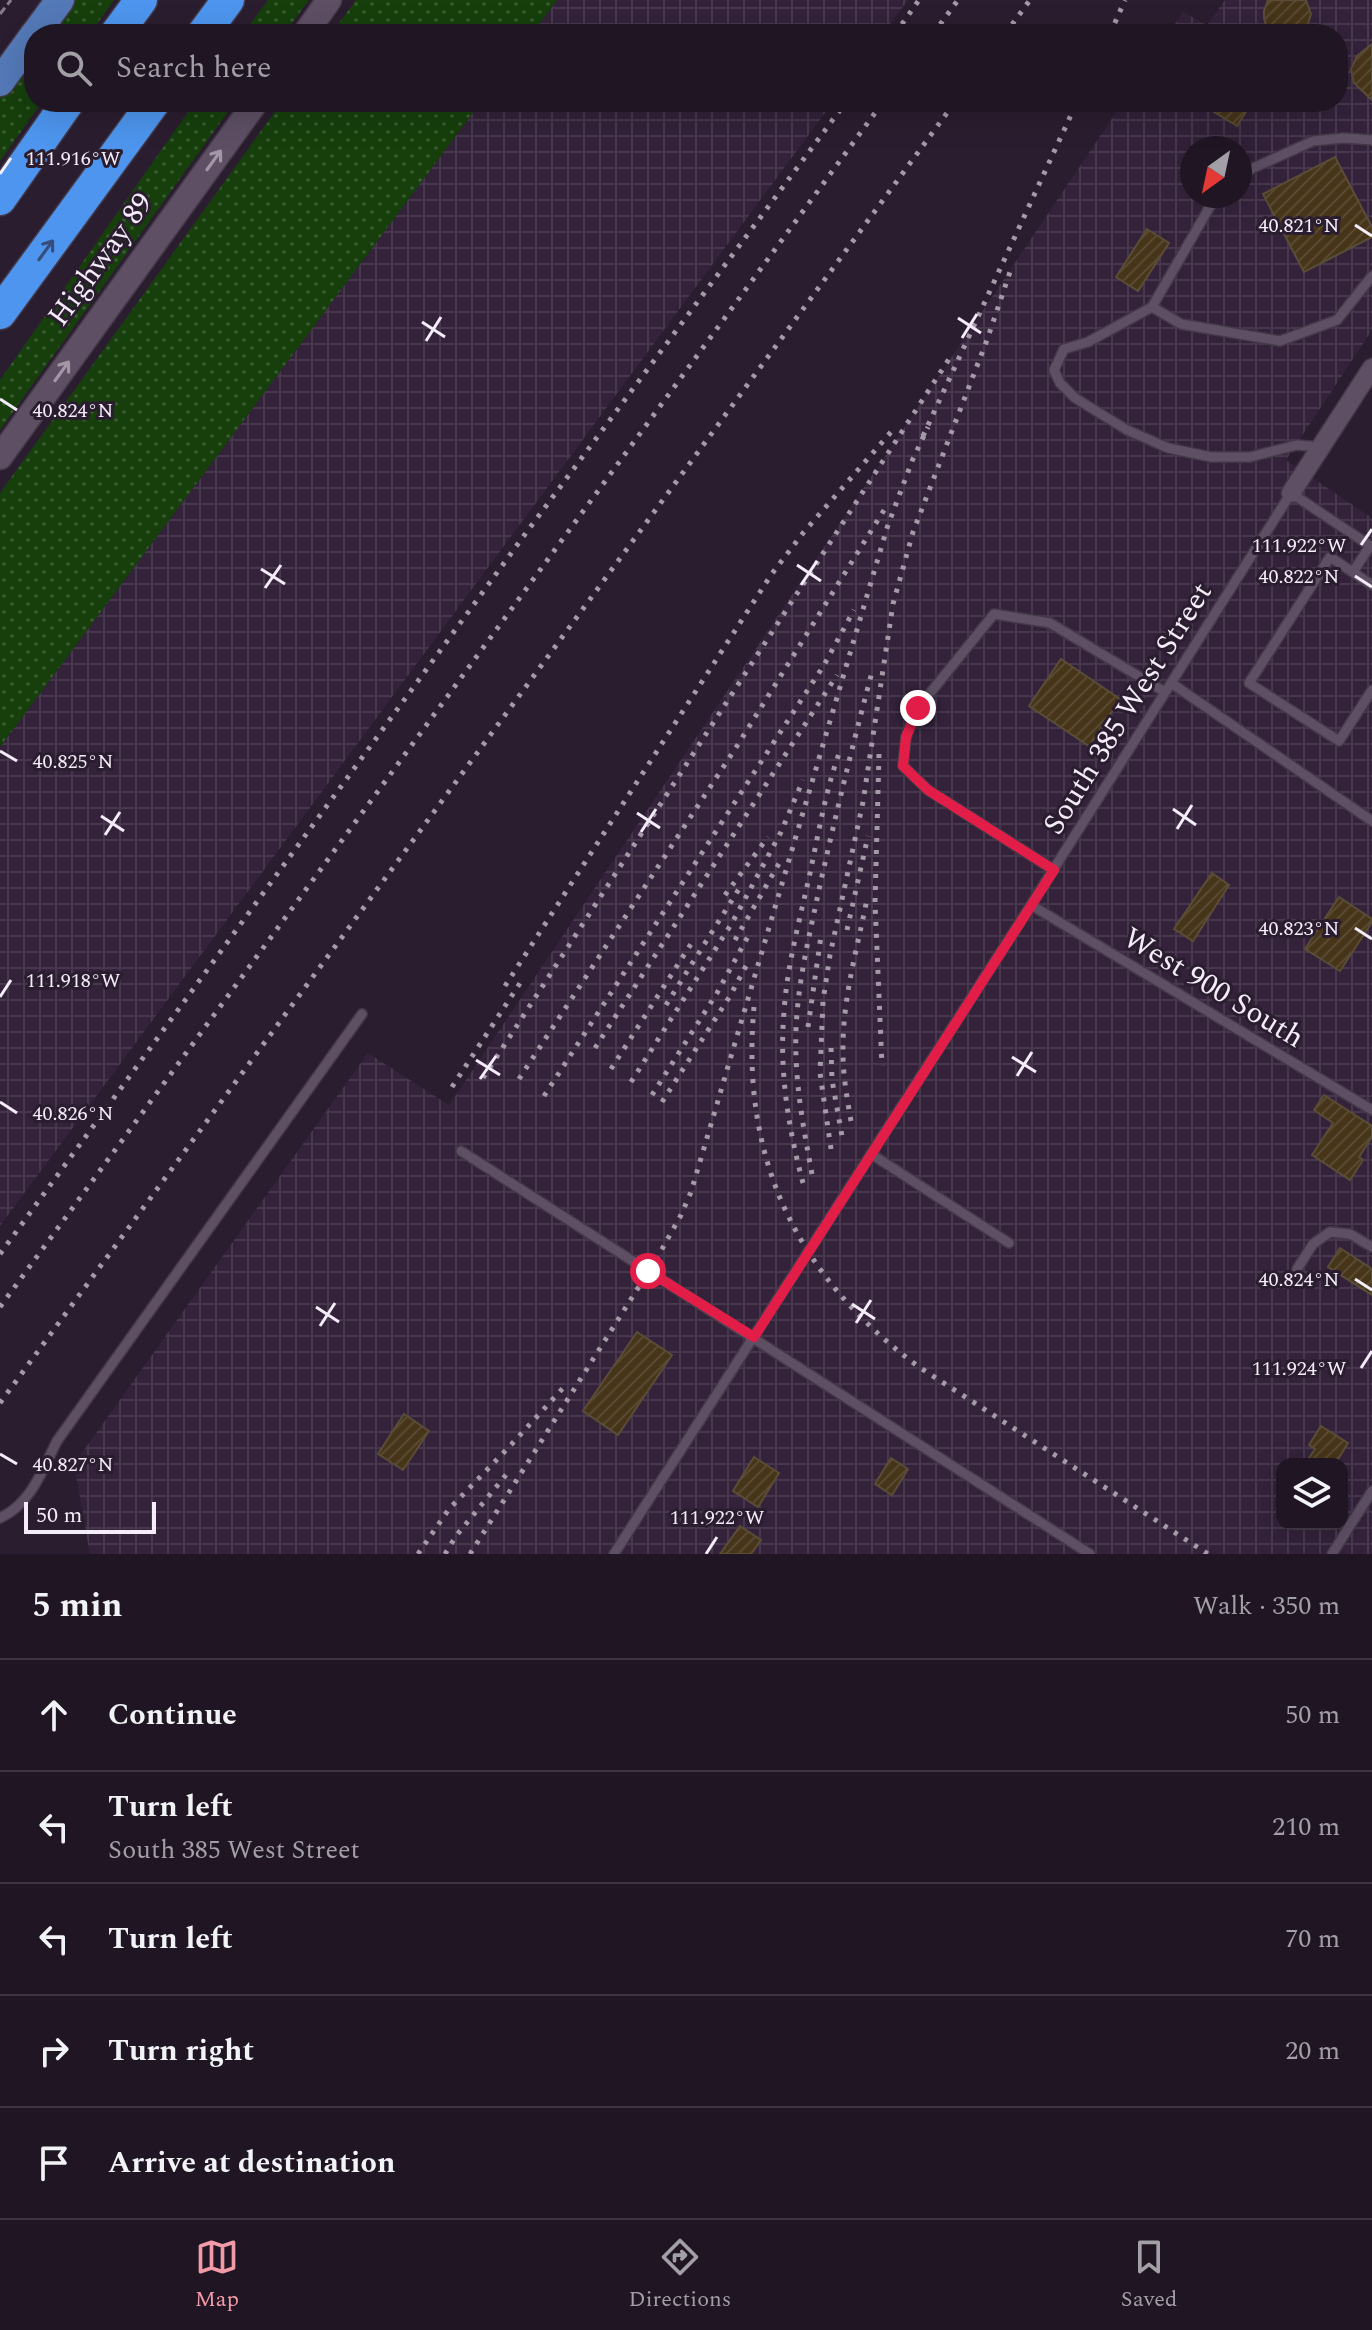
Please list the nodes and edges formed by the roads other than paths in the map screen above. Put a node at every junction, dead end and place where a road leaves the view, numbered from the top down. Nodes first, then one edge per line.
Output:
1 (60, 0) edge
2 (141, 0) edge
3 (228, 0) edge
4 (329, 0) edge
5 (42, 24) edge
6 (123, 24) edge
7 (210, 24) edge
8 (312, 24) edge
9 (24, 49) edge
10 (0, 82) edge
11 (61, 112) edge
12 (147, 112) edge
13 (249, 112) edge
14 (1372, 140) edge
15 (1252, 169) edge
16 (0, 199) edge
17 (1209, 208) edge
18 (1372, 276) edge
19 (1152, 307) junction
20 (0, 313) edge
21 (1372, 368) edge
22 (1320, 447) junction
23 (0, 457) edge
24 (1291, 493) junction
25 (1371, 546) edge
26 (1353, 572) junction
27 (1372, 585) edge
28 (1168, 688) junction
29 (1372, 690) edge
30 (1372, 821) edge
31 (1054, 870) junction
32 (1031, 905) junction
33 (362, 1014) dead end
34 (1372, 1110) edge
35 (461, 1151) dead end
36 (871, 1154) junction
37 (1009, 1243) dead end
38 (1372, 1247) edge
39 (1297, 1269) dead end
40 (754, 1337) junction
41 (1372, 1491) edge
42 (0, 1518) edge
43 (614, 1554) edge
44 (1090, 1554) edge
45 (1332, 1554) edge

1 - 5 main road
2 - 6 highway
3 - 7 highway
4 - 8 main road
9 - 10 main road
11 - 16 highway
20 -> 12 highway
23 -> 13 main road, Highway 89
14 - 15 lane
17 - 19 lane
18 - 19 lane
19 - 22 lane
21 - 22 street
22 - 24 street
24 - 25 lane
24 - 28 lane, South 385 West Street
25 - 26 lane
26 - 27 lane
26 - 29 lane
28 - 30 lane
28 - 31 lane, South 385 West Street
28 - 31 lane
31 - 32 lane, South 385 West Street
32 - 34 lane, West 900 South
32 - 36 lane, South 385 West Street
33 - 42 lane
35 - 40 lane
36 - 37 lane
36 - 40 lane, South 385 West Street
38 - 39 lane
40 - 43 lane, South 385 West Street
40 - 44 lane
41 - 45 lane

